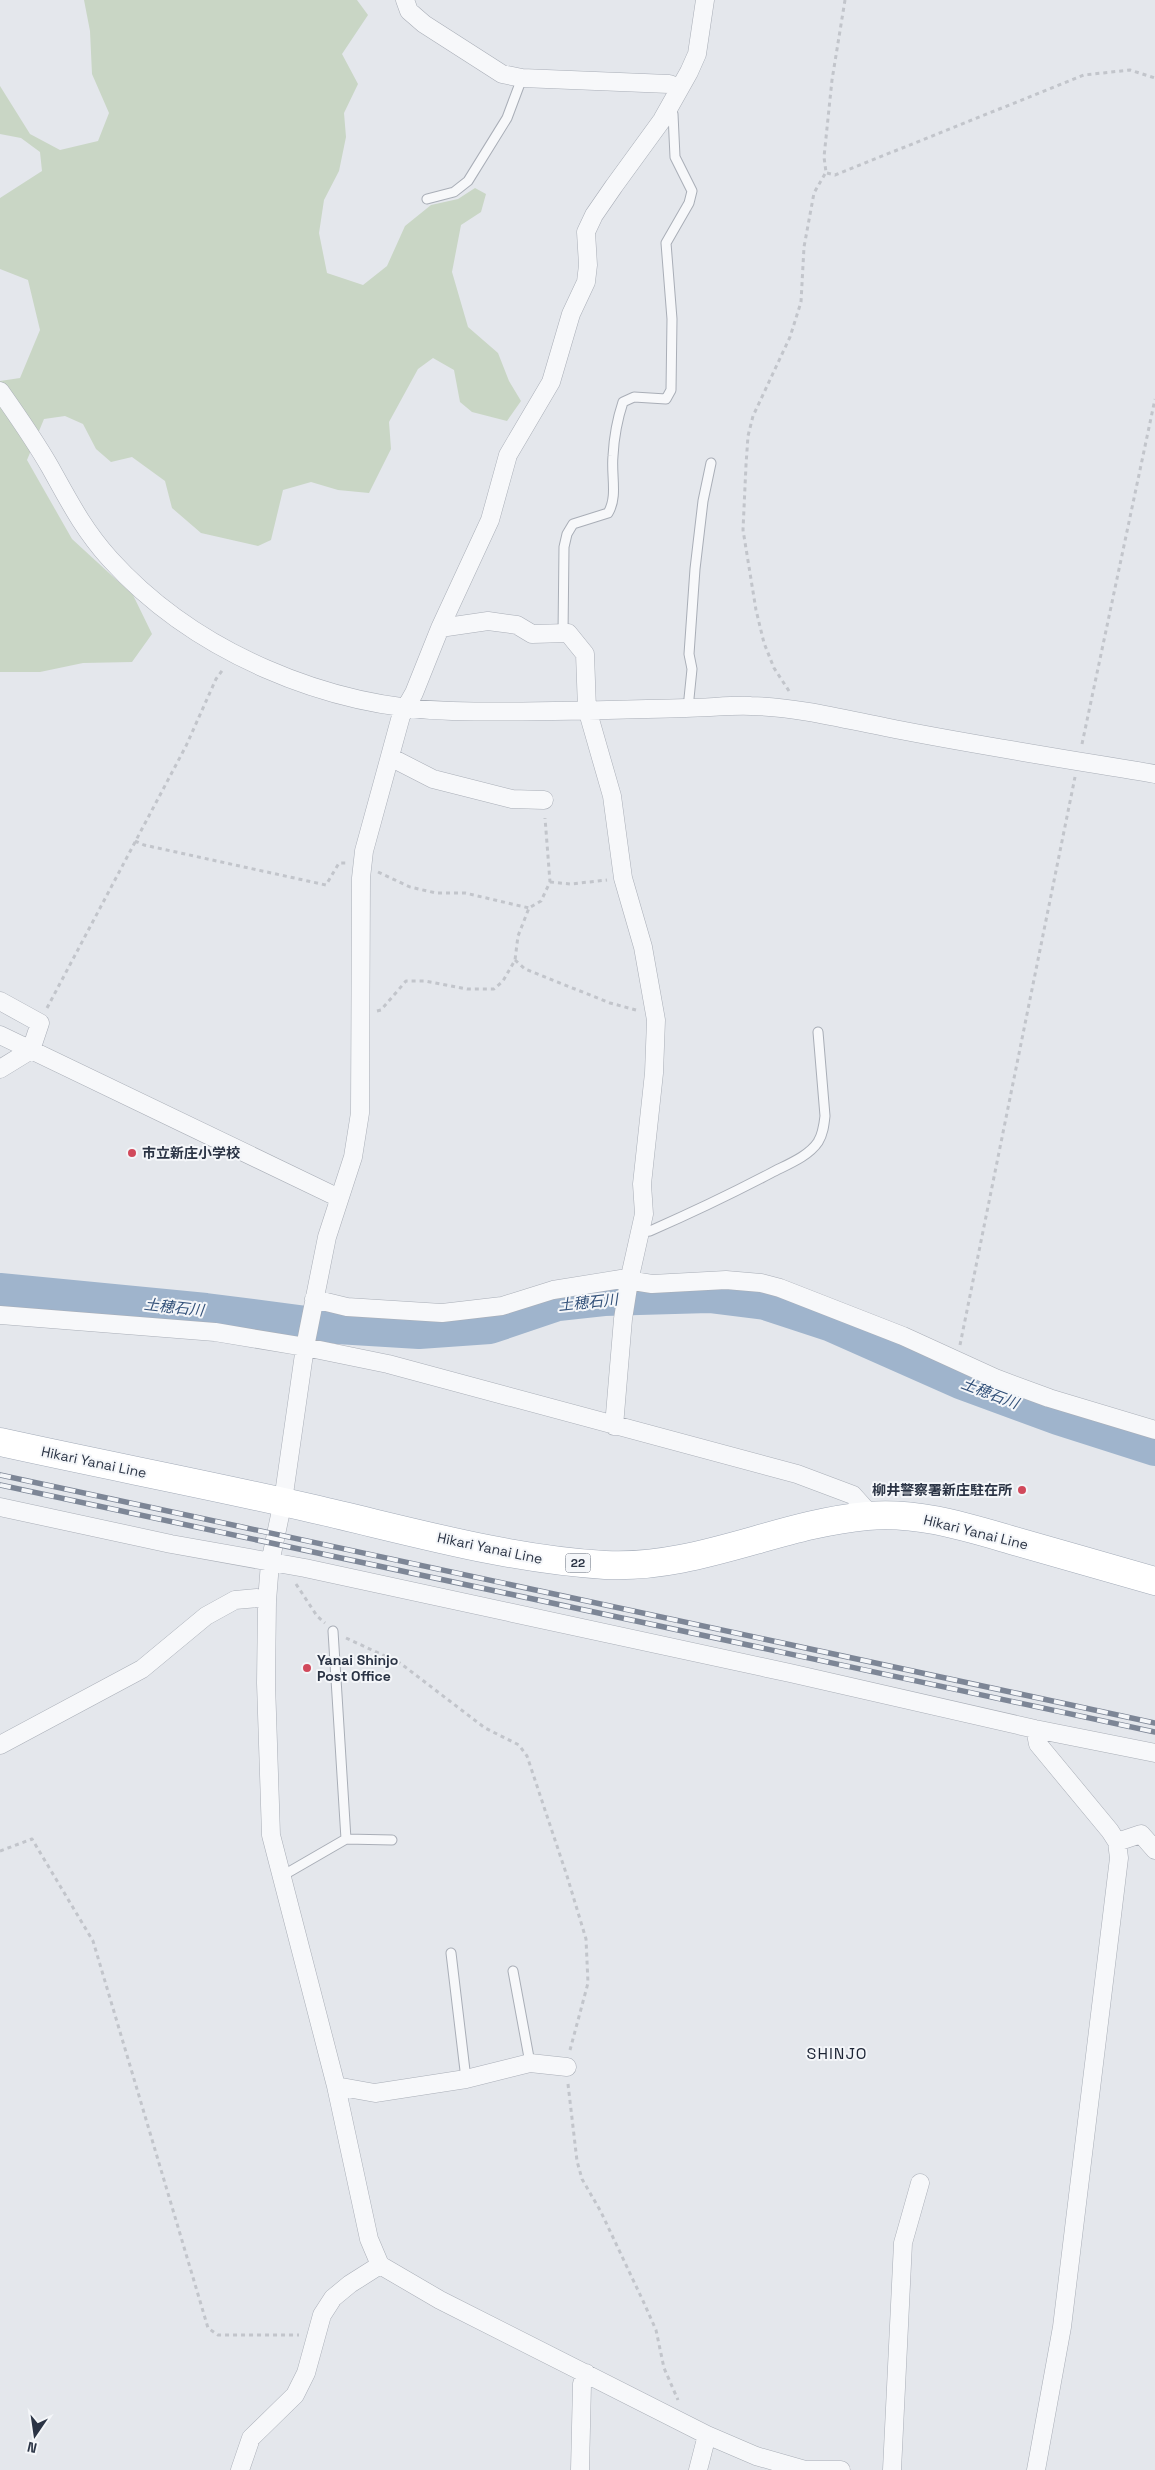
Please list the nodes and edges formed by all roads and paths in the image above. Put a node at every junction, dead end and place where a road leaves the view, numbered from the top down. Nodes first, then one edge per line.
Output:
1 (406, 0) edge
2 (704, 0) edge
3 (845, 0) edge
4 (522, 78) junction
5 (1155, 78) edge
6 (680, 88) junction
7 (669, 108) junction
8 (826, 172) junction
9 (427, 199) dead end
10 (0, 391) edge
11 (1155, 399) edge
12 (711, 463) dead end
13 (440, 628) junction
14 (563, 634) junction
15 (234, 653) junction
16 (406, 706) junction
17 (688, 708) junction
18 (587, 709) junction
19 (796, 710) junction
20 (390, 757) junction
21 (1079, 762) junction
22 (1155, 774) edge
23 (544, 800) joint
24 (135, 841) junction
25 (363, 864) junction
26 (623, 878) junction
27 (550, 882) junction
28 (529, 908) junction
29 (515, 960) junction
30 (0, 1001) edge
31 (655, 1012) junction
32 (360, 1013) junction
33 (40, 1022) junction
34 (818, 1032) dead end
35 (0, 1035) edge
36 (31, 1050) junction
37 (0, 1068) edge
38 (339, 1198) junction
39 (641, 1232) junction
40 (628, 1283) junction
41 (313, 1306) junction
42 (0, 1315) edge
43 (306, 1343) junction
44 (955, 1359) junction
45 (614, 1426) junction
46 (1155, 1430) edge
47 (0, 1442) edge
48 (283, 1501) junction
49 (0, 1507) edge
50 (871, 1515) junction
51 (270, 1563) junction
52 (288, 1566) junction
53 (1155, 1581) edge
54 (267, 1601) junction
55 (333, 1632) junction
56 (1035, 1729) junction
57 (0, 1745) edge
58 (1155, 1753) edge
59 (346, 1838) junction
60 (392, 1840) dead end
61 (1117, 1842) junction
62 (1155, 1850) edge
63 (0, 1851) edge
64 (282, 1876) junction
65 (451, 1953) dead end
66 (513, 1970) dead end
67 (530, 2063) junction
68 (567, 2066) junction
69 (466, 2079) junction
70 (336, 2086) junction
71 (920, 2183) dead end
72 (380, 2266) junction
73 (316, 2336) junction
74 (586, 2373) junction
75 (684, 2423) junction
76 (707, 2435) junction
77 (240, 2470) edge
78 (580, 2470) edge
79 (698, 2470) edge
80 (805, 2470) edge
81 (841, 2470) edge
82 (892, 2470) edge
83 (1036, 2470) edge

1 - 4 street
2 - 6 street
3 - 8 path
4 - 6 street
4 - 9 lane
5 - 8 path
6 - 7 street
7 - 13 street
7 - 14 lane
8 - 19 path
10 - 15 street
11 - 21 path
12 - 17 lane
13 - 14 street
13 - 16 street
14 - 18 street
15 - 16 street
15 - 24 path
16 - 18 street
16 - 20 street
17 - 18 street
17 - 19 street
18 - 26 street
19 - 21 street
20 - 23 street
20 - 25 street
21 - 22 street
21 - 44 path
23 - 27 path
24 - 25 path
24 - 33 path
25 - 28 path
25 - 32 street
26 - 27 path
26 - 31 street
27 - 28 path
28 - 29 path
29 - 31 path
29 - 32 path
30 - 33 street
31 - 39 street
32 - 38 street
33 - 36 street
34 - 39 lane
35 - 36 street
36 - 37 street
36 - 38 street
38 - 41 street
39 - 40 street
40 - 41 street
40 - 44 street
40 - 45 street
41 - 43 street
42 - 43 street
43 - 45 street
43 - 48 street
44 - 46 street
45 - 50 street
47 - 48 main road, Hikari Yanai Line / 22
48 - 50 main road, Hikari Yanai Line / 22
48 - 51 street
49 - 51 street
50 - 53 main road, Hikari Yanai Line / 22
51 - 52 street
51 - 54 street
52 - 55 path
52 - 56 street
54 - 57 street
54 - 64 street
55 - 59 lane
55 - 68 path
56 - 58 street
56 - 61 street
59 - 60 lane
59 - 64 lane
61 - 62 street
61 - 83 street
63 - 73 path
64 - 70 street
65 - 69 lane
66 - 67 lane
67 - 68 street
67 - 69 street
68 - 75 path
69 - 70 street
70 - 72 street
71 - 82 street
72 - 73 street
72 - 74 street
73 - 77 street
74 - 75 street
74 - 78 street
75 - 76 street
76 - 79 street
76 - 80 street
80 - 81 street

